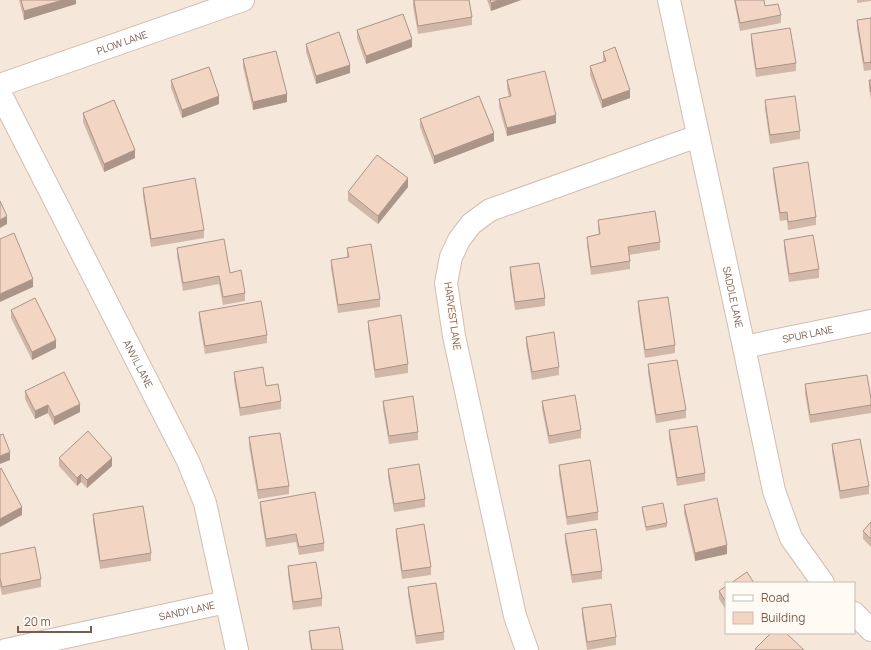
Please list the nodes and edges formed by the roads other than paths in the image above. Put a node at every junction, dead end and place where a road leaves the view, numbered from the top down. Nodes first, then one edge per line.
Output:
1 (244, 0) edge
2 (668, 0) edge
3 (0, 84) edge
4 (0, 93) edge
5 (698, 136) junction
6 (871, 321) edge
7 (744, 347) junction
8 (822, 582) edge
9 (226, 602) junction
10 (855, 614) edge
11 (871, 630) edge
12 (6, 650) edge
13 (237, 650) edge
14 (527, 650) edge

1 - 3 street, PLOW LANE
2 - 5 street, SADDLE LANE
4 - 9 street, ANVIL LANE
5 - 7 street, SADDLE LANE
5 - 14 street, HARVEST LANE
6 - 7 street, SPUR LANE
7 - 8 street, SADDLE LANE
9 - 12 street, SANDY LANE
9 - 13 street, ANVIL LANE
10 - 11 street

